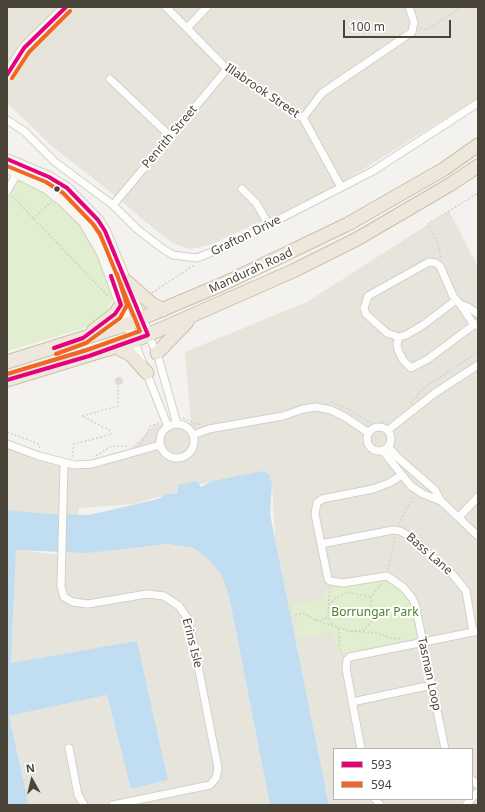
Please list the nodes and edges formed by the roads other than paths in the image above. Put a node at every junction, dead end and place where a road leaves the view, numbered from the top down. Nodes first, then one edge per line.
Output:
1 (66, 7) edge
2 (166, 7) edge
3 (208, 7) edge
4 (409, 7) edge
5 (187, 28) junction
6 (227, 69) junction
7 (7, 75) edge
8 (110, 79) dead end
9 (478, 103) edge
10 (303, 118) junction
11 (7, 120) edge
12 (170, 136) junction
13 (478, 145) edge
14 (478, 166) edge
15 (12, 167) edge
16 (342, 187) junction
17 (242, 189) dead end
18 (9, 193) edge
19 (113, 205) junction
20 (269, 225) junction
21 (126, 281) junction
22 (458, 302) junction
23 (121, 305) junction
24 (163, 310) junction
25 (478, 314) edge
26 (194, 315) junction
27 (134, 322) junction
28 (477, 325) edge
29 (148, 335) junction
30 (399, 337) junction
31 (83, 338) junction
32 (134, 341) junction
33 (116, 347) junction
34 (157, 354) junction
35 (7, 362) edge
36 (478, 365) edge
37 (146, 372) junction
38 (7, 380) edge
39 (177, 424) junction
40 (168, 427) junction
41 (388, 430) junction
42 (369, 433) junction
43 (193, 435) junction
44 (7, 444) edge
45 (160, 445) junction
46 (385, 448) junction
47 (64, 463) junction
48 (402, 474) junction
49 (478, 497) edge
50 (441, 501) junction
51 (459, 517) junction
52 (478, 536) edge
53 (321, 544) junction
54 (476, 631) edge
55 (423, 641) junction
56 (432, 686) junction
57 (352, 702) junction
58 (69, 748) dead end
59 (361, 748) edge
60 (445, 748) edge
61 (84, 805) edge
62 (113, 805) edge

1 - 7 street
2 - 5 street, Illabrook Street
3 - 5 street
4 - 10 street
5 - 6 street, Illabrook Street
6 - 10 street, Illabrook Street
6 - 12 street, Penrith Street
8 - 12 street
9 - 16 street, Grafton Drive
10 - 16 street, Illabrook Street
11 - 19 street, Grafton Drive
12 - 19 street, Penrith Street
13 - 24 highway, Mandurah Road
14 - 26 highway, Mandurah Road
15 - 18 street
15 - 21 street
15 - 23 street
16 - 20 street, Grafton Drive
17 - 20 street
19 - 20 street, Grafton Drive
21 - 24 highway
21 - 27 street
22 - 25 street
22 - 28 street
22 - 30 street
22 - 30 street
23 - 27 street
23 - 31 highway
24 - 27 highway, Mandurah Road
26 - 29 highway, Mandurah Road
26 - 34 highway
27 - 29 street
27 - 31 highway, Mandurah Road
27 - 32 street
28 - 30 street
29 - 32 highway, Mandurah Road
29 - 34 street
31 - 35 highway, Mandurah Road
32 - 33 highway, Mandurah Road
32 - 37 street
33 - 37 highway
33 - 38 highway, Mandurah Road
34 - 39 street
36 - 41 street
37 - 40 street
39 - 40 street
39 - 43 street
40 - 45 street
41 - 42 street
41 - 46 street
42 - 43 street
42 - 46 street
43 - 45 street
44 - 47 street
45 - 47 street
46 - 48 street
46 - 50 street
47 - 62 street, Erins Isle
48 - 50 street
48 - 53 street
49 - 51 street
50 - 51 street
51 - 52 street
53 - 54 street, Bass Lane
53 - 55 street, Tasman Loop
54 - 55 street
55 - 56 street, Tasman Loop
55 - 57 street
56 - 57 street
56 - 60 street, Tasman Loop
57 - 59 street
58 - 61 street

